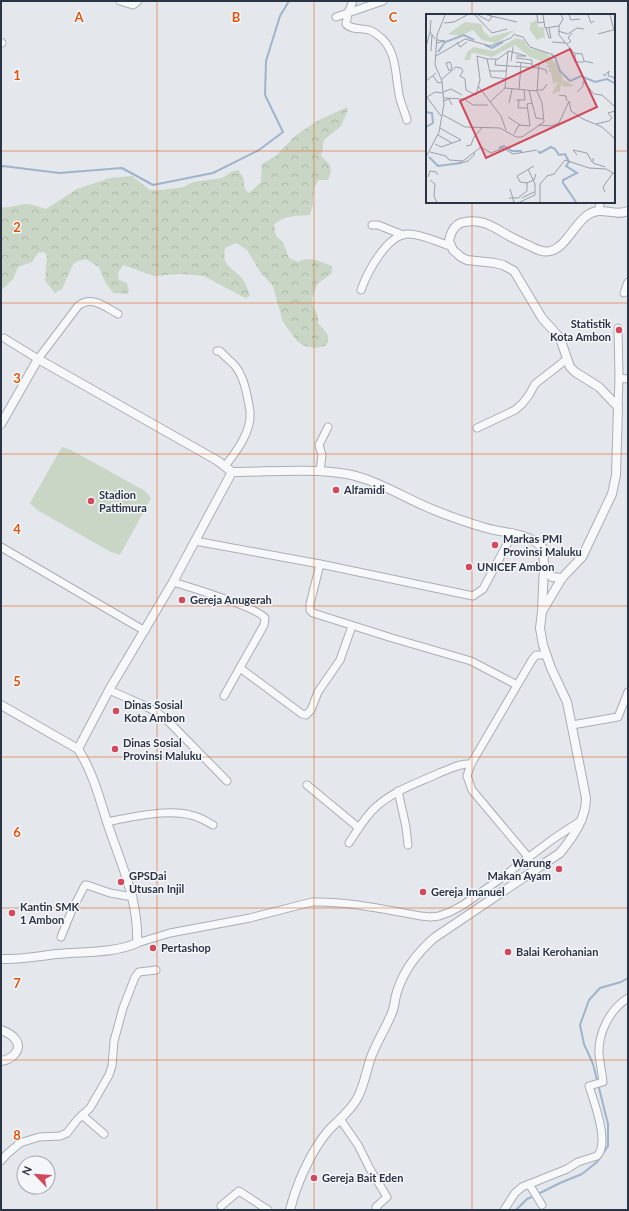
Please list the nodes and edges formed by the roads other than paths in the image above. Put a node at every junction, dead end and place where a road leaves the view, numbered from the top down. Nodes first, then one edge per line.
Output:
1 (120, 1) edge
2 (138, 1) edge
3 (353, 1) edge
4 (383, 1) edge
5 (348, 13) junction
6 (336, 17) dead end
7 (407, 120) dead end
8 (600, 206) edge
9 (628, 211) edge
10 (372, 225) dead end
11 (403, 236) junction
12 (450, 246) junction
13 (628, 282) edge
14 (361, 290) dead end
15 (624, 293) dead end
16 (118, 314) dead end
17 (618, 328) dead end
18 (4, 338) dead end
19 (217, 351) dead end
20 (38, 359) junction
21 (567, 359) junction
22 (619, 378) junction
23 (628, 379) edge
24 (618, 407) junction
25 (2, 420) edge
26 (328, 427) dead end
27 (477, 428) dead end
28 (225, 466) junction
29 (320, 471) junction
30 (232, 472) junction
31 (513, 533) junction
32 (195, 541) junction
33 (1, 548) edge
34 (320, 564) junction
35 (543, 569) junction
36 (562, 578) junction
37 (173, 582) junction
38 (542, 612) junction
39 (352, 626) junction
40 (145, 631) junction
41 (546, 656) junction
42 (240, 668) junction
43 (517, 685) junction
44 (109, 690) junction
45 (628, 692) edge
46 (224, 696) dead end
47 (1, 705) edge
48 (572, 725) junction
49 (78, 749) junction
50 (471, 764) junction
51 (228, 781) dead end
52 (307, 785) dead end
53 (398, 791) junction
54 (582, 820) junction
55 (107, 822) junction
56 (213, 825) dead end
57 (358, 828) junction
58 (348, 843) dead end
59 (408, 845) dead end
60 (529, 858) junction
61 (133, 897) junction
62 (61, 937) dead end
63 (137, 943) junction
64 (1, 959) edge
65 (156, 970) dead end
66 (628, 998) edge
67 (1, 1030) edge
68 (1, 1061) edge
69 (82, 1115) junction
70 (340, 1119) junction
71 (104, 1134) dead end
72 (1, 1161) edge
73 (529, 1184) junction
74 (538, 1199) dead end
75 (221, 1206) dead end
76 (268, 1210) edge
77 (290, 1210) edge
78 (377, 1210) edge
79 (504, 1210) edge

1 - 2 street
3 - 5 street
4 - 5 street
5 - 6 street
5 - 7 street
8 - 9 street
8 - 12 street
10 - 11 street
11 - 12 street
11 - 14 street
12 - 21 street
13 - 15 street
16 - 20 street
17 - 22 street
18 - 20 street
19 - 28 street
20 - 25 street
20 - 28 street
21 - 24 street
21 - 27 street
22 - 23 street
22 - 24 street
24 - 36 street
26 - 29 street
28 - 30 street
29 - 30 street
29 - 31 street
30 - 32 street
31 - 34 street
31 - 35 street
32 - 34 street
32 - 37 street
33 - 40 street
34 - 39 street
35 - 36 street
35 - 38 street
36 - 38 street
37 - 40 street
37 - 42 street
38 - 41 street
39 - 42 street
39 - 43 street
40 - 44 street
41 - 43 street
41 - 48 street
42 - 46 street
43 - 50 street
44 - 49 street
44 - 51 street
45 - 48 street
47 - 49 street
48 - 54 street
49 - 55 street
50 - 53 street
50 - 60 street
52 - 57 street
53 - 57 street
53 - 59 street
54 - 60 street
54 - 70 street
55 - 56 street
55 - 61 street
57 - 58 street
60 - 63 street
61 - 62 street
61 - 63 street
63 - 64 street
65 - 69 street
66 - 73 street
67 - 68 street
69 - 71 street
69 - 72 street
70 - 77 street
70 - 78 street
73 - 74 street
73 - 79 street
75 - 76 street

